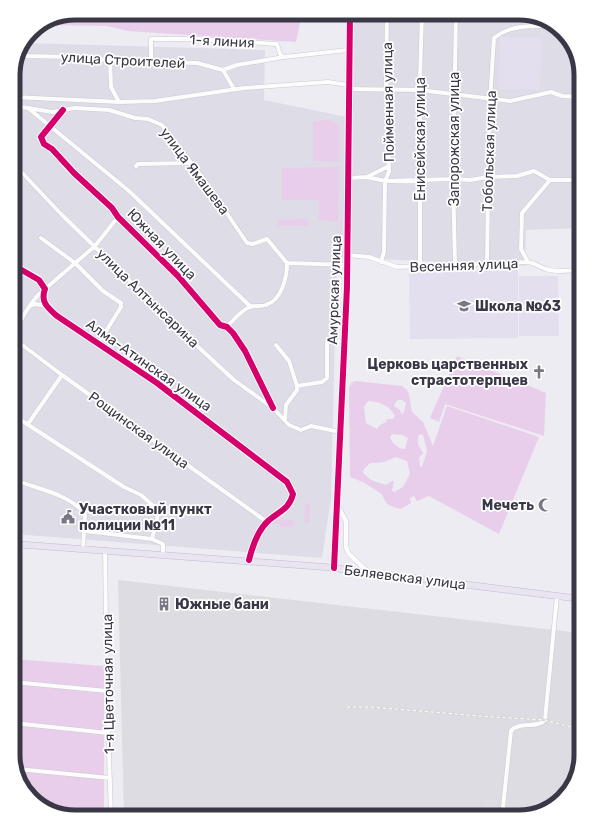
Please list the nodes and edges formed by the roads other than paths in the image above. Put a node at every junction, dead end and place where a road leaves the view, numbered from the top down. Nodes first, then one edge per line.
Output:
1 (350, 20) edge
2 (388, 20) edge
3 (422, 20) edge
4 (456, 20) edge
5 (544, 26) edge
6 (348, 50) junction
7 (23, 56) edge
8 (284, 57) junction
9 (110, 60) junction
10 (151, 62) junction
11 (223, 70) junction
12 (348, 87) junction
13 (234, 89) junction
14 (388, 90) junction
15 (420, 90) junction
16 (454, 94) junction
17 (20, 97) edge
18 (574, 97) edge
19 (490, 98) junction
20 (119, 102) junction
21 (20, 107) edge
22 (28, 108) junction
23 (63, 110) junction
24 (50, 126) junction
25 (192, 163) junction
26 (136, 166) dead end
27 (389, 166) junction
28 (20, 170) edge
29 (389, 172) junction
30 (367, 177) junction
31 (488, 177) junction
32 (348, 178) junction
33 (453, 179) junction
34 (550, 180) junction
35 (574, 180) edge
36 (385, 181) junction
37 (394, 181) junction
38 (419, 181) junction
39 (118, 217) junction
40 (41, 238) dead end
41 (95, 246) junction
42 (347, 255) junction
43 (381, 262) junction
44 (528, 262) junction
45 (75, 263) junction
46 (287, 263) junction
47 (455, 264) junction
48 (487, 264) junction
49 (347, 265) junction
50 (420, 265) junction
51 (20, 269) edge
52 (574, 270) edge
53 (45, 289) junction
54 (46, 306) junction
55 (251, 307) junction
56 (28, 308) junction
57 (20, 325) edge
58 (227, 327) junction
59 (345, 341) junction
60 (20, 343) edge
61 (98, 344) junction
62 (276, 345) dead end
63 (62, 375) junction
64 (297, 386) junction
65 (273, 408) junction
66 (20, 419) edge
67 (285, 422) junction
68 (28, 424) junction
69 (340, 432) junction
70 (20, 482) edge
71 (336, 503) junction
72 (267, 522) junction
73 (85, 531) junction
74 (152, 539) junction
75 (20, 544) edge
76 (83, 548) junction
77 (106, 550) junction
78 (163, 555) junction
79 (249, 560) junction
80 (334, 568) junction
81 (368, 572) junction
82 (558, 596) junction
83 (574, 599) edge
84 (20, 683) edge
85 (107, 691) junction
86 (20, 724) edge
87 (108, 733) junction
88 (22, 769) edge
89 (110, 778) junction
90 (111, 810) edge
91 (503, 810) edge

1 - 6 street, Амурская улица
2 - 14 street, Пойменная улица
3 - 15 street, Енисейская улица
4 - 16 street, Запорожская улица
5 - 19 street, Тобольская улица
6 - 8 street
6 - 12 street, Амурская улица
7 - 9 street, улица Строителей
8 - 10 street, 1-я линия
8 - 11 street
9 - 10 street, улица Строителей
9 - 20 street
10 - 11 street, улица Строителей
11 - 13 street
12 - 13 street
12 - 14 street
12 - 32 street, Амурская улица
13 - 20 street
14 - 15 street
14 - 27 street, Пойменная улица
15 - 16 street
15 - 38 street, Енисейская улица
16 - 19 street
16 - 33 street, Запорожская улица
17 - 20 street
18 - 19 street
19 - 31 street, Тобольская улица
21 - 22 street, улица Ямашева
22 - 23 street, улица Ямашева
22 - 24 street
23 - 24 street
23 - 25 street, улица Ямашева
24 - 39 street, Южная улица
24 - 55 street, Южная улица
25 - 26 street
25 - 46 street, улица Ямашева
27 - 29 street, Пойменная улица
27 - 30 street
28 - 41 street, улица Алтынсарина
29 - 36 street, Пойменная улица
29 - 37 street
30 - 32 street
30 - 36 street
31 - 33 street
31 - 34 street
31 - 48 street, Тобольская улица
32 - 42 street, Амурская улица
33 - 38 street
33 - 47 street, Запорожская улица
34 - 35 street
34 - 44 street
36 - 37 street
36 - 43 street, Пойменная улица
37 - 38 street
38 - 50 street, Енисейская улица
39 - 41 street
39 - 58 street, Южная улица
40 - 45 street
41 - 45 street
41 - 65 street, улица Алтынсарина
42 - 43 street, Весенняя улица
42 - 49 street, Амурская улица
43 - 50 street, Весенняя улица
44 - 48 street, Весенняя улица
44 - 52 street, Весенняя улица
45 - 53 street
45 - 61 street
46 - 49 street
46 - 55 street
47 - 48 street, Весенняя улица
47 - 50 street, Весенняя улица
49 - 59 street, Амурская улица
51 - 53 street
53 - 54 street
53 - 56 street
54 - 56 street
54 - 61 street, Алма-Атинская улица
55 - 58 street
56 - 57 street
58 - 65 street, Южная улица
59 - 64 street
59 - 69 street, Амурская улица
60 - 63 street, Рощинская улица
61 - 72 street, Алма-Атинская улица
62 - 64 street
63 - 68 street
63 - 72 street, Рощинская улица
64 - 67 street
65 - 67 street, улица Алтынсарина
66 - 68 street
67 - 69 street, улица Алтынсарина
68 - 74 street
69 - 71 street, Амурская улица
70 - 73 street
71 - 80 street, Амурская улица
71 - 81 street
72 - 79 street
73 - 74 street
73 - 76 street
74 - 78 street
75 - 76 main road, Беляевская улица
76 - 77 main road, Беляевская улица
77 - 78 main road, Беляевская улица
77 - 85 street, 1-я Цветочная улица
78 - 79 main road, Беляевская улица
79 - 80 main road, Беляевская улица
80 - 81 main road, Беляевская улица
81 - 82 main road, Беляевская улица
82 - 83 main road, Беляевская улица
82 - 91 street
84 - 85 street
85 - 87 street, 1-я Цветочная улица
86 - 87 street
87 - 89 street, 1-я Цветочная улица
88 - 89 street
89 - 90 street, 1-я Цветочная улица

